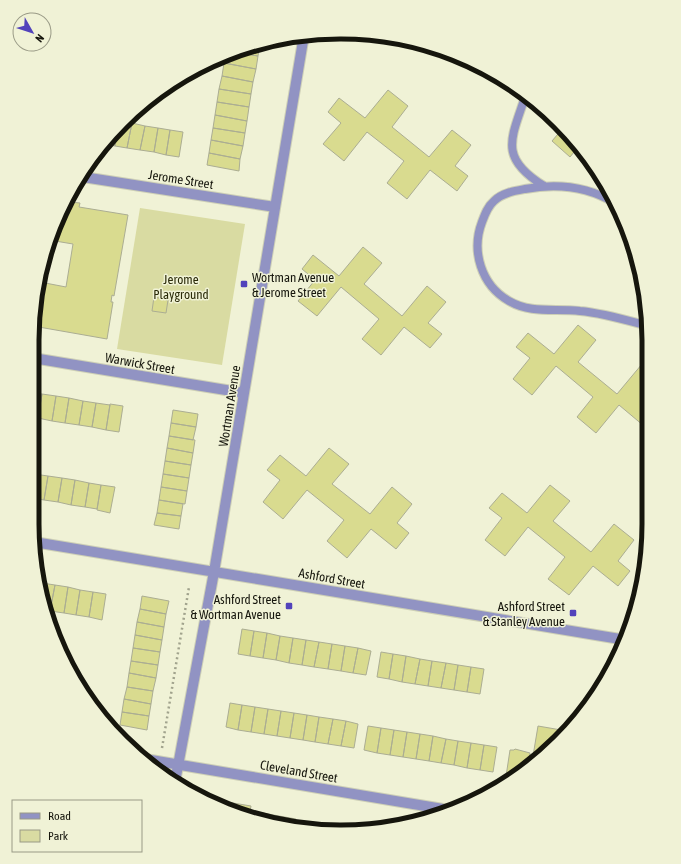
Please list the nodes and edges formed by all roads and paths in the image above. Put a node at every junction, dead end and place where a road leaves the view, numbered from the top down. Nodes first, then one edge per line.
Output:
1 (303, 42) edge
2 (524, 101) edge
3 (88, 177) edge
4 (544, 186) junction
5 (607, 199) edge
6 (275, 207) junction
7 (641, 324) edge
8 (39, 359) edge
9 (244, 393) junction
10 (40, 543) edge
11 (214, 572) junction
12 (189, 586) dead end
13 (619, 639) edge
14 (162, 748) dead end
15 (154, 760) edge
16 (178, 764) junction
17 (176, 776) edge
18 (439, 808) edge

1 - 6 street, Wortman Avenue
2 - 4 lane
3 - 6 street, Jerome Street
4 - 5 lane
4 - 7 lane
6 - 9 street, Wortman Avenue
8 - 9 street, Warwick Street
9 - 11 street, Wortman Avenue
10 - 11 street, Ashford Street
11 - 13 street, Ashford Street
11 - 16 street, Wortman Avenue
12 - 14 path
15 - 16 street, Cleveland Street
16 - 17 street, Wortman Avenue
16 - 18 street, Cleveland Street

